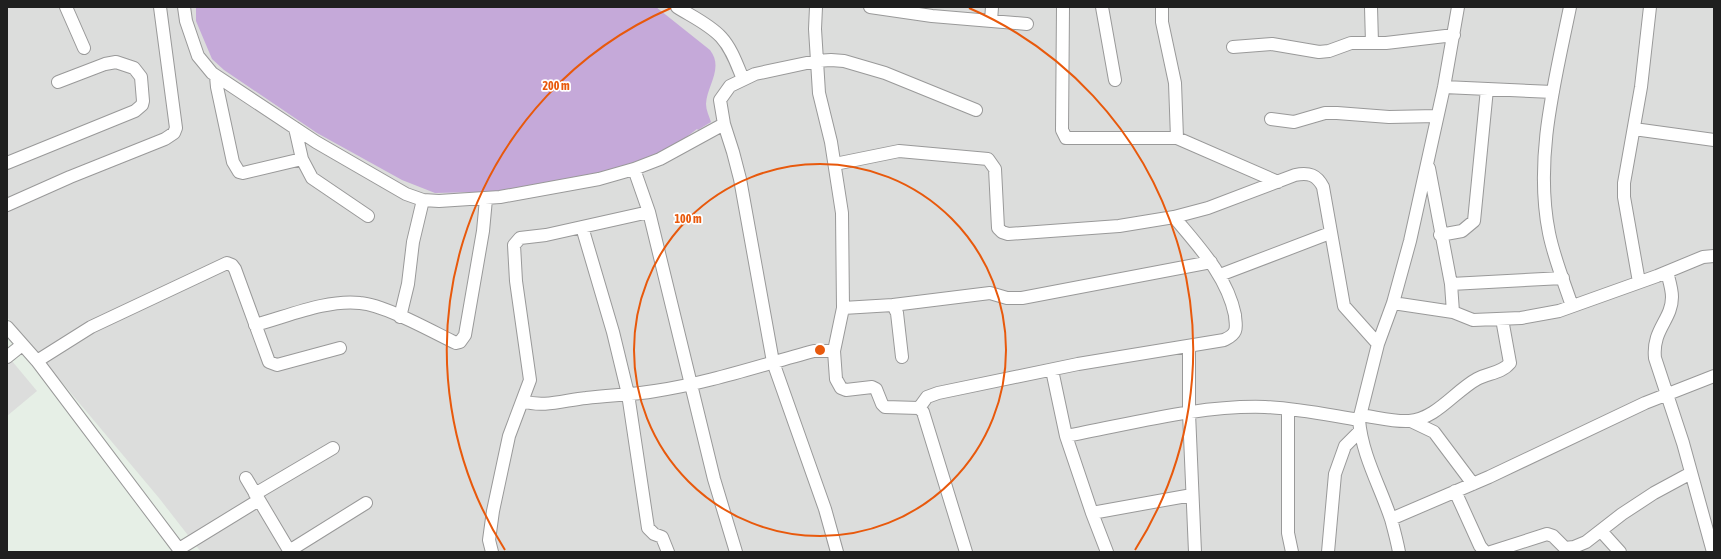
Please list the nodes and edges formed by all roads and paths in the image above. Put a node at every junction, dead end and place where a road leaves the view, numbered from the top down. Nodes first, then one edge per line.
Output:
1 (66, 7) edge
2 (160, 7) edge
3 (184, 7) edge
4 (677, 7) edge
5 (816, 7) edge
6 (870, 7) edge
7 (992, 7) edge
8 (1063, 7) edge
9 (1102, 7) edge
10 (1162, 7) edge
11 (1371, 7) edge
12 (1458, 7) edge
13 (1570, 7) edge
14 (1650, 7) edge
15 (991, 21) junction
16 (1027, 24) dead end
17 (1454, 35) junction
18 (1372, 43) junction
19 (1233, 46) dead end
20 (84, 48) dead end
21 (816, 61) junction
22 (216, 76) junction
23 (743, 79) junction
24 (1115, 80) dead end
25 (58, 82) dead end
26 (1444, 87) junction
27 (1486, 89) junction
28 (1554, 92) junction
29 (976, 110) dead end
30 (1437, 116) junction
31 (1271, 118) dead end
32 (724, 124) junction
33 (295, 128) junction
34 (1634, 130) junction
35 (1177, 138) junction
36 (1714, 140) edge
37 (302, 159) junction
38 (1427, 159) junction
39 (7, 163) edge
40 (835, 164) junction
41 (634, 169) junction
42 (1278, 182) junction
43 (486, 199) junction
44 (423, 200) junction
45 (7, 206) edge
46 (649, 212) junction
47 (368, 216) dead end
48 (1174, 217) junction
49 (582, 227) junction
50 (1330, 233) junction
51 (1440, 235) junction
52 (1714, 256) edge
53 (1211, 262) junction
54 (1667, 272) junction
55 (1220, 275) junction
56 (1562, 278) junction
57 (1639, 282) junction
58 (1451, 284) junction
59 (1393, 303) junction
60 (893, 305) junction
61 (1572, 306) junction
62 (843, 308) junction
63 (1453, 312) junction
64 (400, 317) junction
65 (1502, 319) junction
66 (255, 325) junction
67 (7, 327) edge
68 (22, 344) junction
69 (1378, 344) junction
70 (1189, 346) junction
71 (340, 348) dead end
72 (834, 351) junction
73 (7, 357) edge
74 (902, 357) dead end
75 (37, 361) junction
76 (773, 362) junction
77 (1052, 370) junction
78 (1714, 376) edge
79 (690, 384) junction
80 (628, 394) junction
81 (1667, 394) junction
82 (523, 401) junction
83 (919, 408) junction
84 (1288, 409) junction
85 (1189, 413) junction
86 (1411, 421) junction
87 (1359, 422) junction
88 (1066, 436) junction
89 (333, 448) dead end
90 (1691, 473) junction
91 (246, 478) dead end
92 (1473, 484) junction
93 (1455, 491) junction
94 (1192, 495) junction
95 (257, 497) junction
96 (366, 503) dead end
97 (1092, 514) junction
98 (1391, 519) junction
99 (1601, 531) junction
100 (1561, 549) edge
101 (180, 550) edge
102 (290, 551) edge
103 (492, 552) edge
104 (668, 552) edge
105 (736, 552) edge
106 (837, 552) edge
107 (966, 552) edge
108 (1107, 552) edge
109 (1195, 552) edge
110 (1292, 552) edge
111 (1328, 552) edge
112 (1400, 552) edge
113 (1485, 552) edge
114 (1491, 552) edge
115 (1620, 552) edge
116 (1713, 552) edge

1 - 20 street
2 - 45 street
3 - 22 street
4 - 23 street
5 - 21 street
6 - 15 street
7 - 15 street
8 - 35 street
9 - 24 street
10 - 35 street
11 - 18 street
12 - 17 street
13 - 28 street
14 - 34 street
15 - 16 street
17 - 18 street
17 - 26 street
18 - 19 street
21 - 23 street
21 - 29 street
21 - 40 street
22 - 33 street
22 - 37 street
23 - 32 street
25 - 39 street
26 - 27 street
26 - 30 street
27 - 28 street
27 - 51 street
28 - 56 street
30 - 31 street
30 - 38 street
32 - 41 street
32 - 76 street
33 - 37 street
33 - 44 street
34 - 36 street
34 - 57 street
35 - 42 street
37 - 47 street
38 - 51 street
38 - 59 street
40 - 48 street
40 - 62 street
41 - 43 street
41 - 46 street
42 - 48 street
42 - 50 street
43 - 44 street
43 - 64 street
44 - 64 street
46 - 49 street
46 - 79 street
48 - 53 street
49 - 80 street
49 - 82 street
50 - 55 street
50 - 69 street
51 - 58 street
52 - 54 street
53 - 55 street
53 - 60 street
54 - 57 street
54 - 81 street
55 - 70 street
56 - 58 street
56 - 61 street
57 - 61 street
58 - 63 street
59 - 63 street
59 - 69 street
60 - 62 street
60 - 74 street
61 - 65 street
62 - 72 street
63 - 65 street
64 - 66 street
65 - 86 street
66 - 71 street
66 - 75 street
67 - 68 street
68 - 73 street
68 - 75 street
69 - 87 street
70 - 77 street
70 - 85 street
72 - 76 street
72 - 83 street
75 - 101 street
76 - 79 street
76 - 106 street
77 - 83 street
77 - 88 street
78 - 81 street
79 - 80 street
79 - 105 street
80 - 82 street
80 - 104 street
81 - 90 street
81 - 92 street
82 - 103 street
83 - 107 street
84 - 85 street
84 - 87 street
84 - 110 street
85 - 88 street
85 - 94 street
86 - 87 street
86 - 92 street
87 - 98 street
87 - 111 street
88 - 97 street
89 - 95 street
90 - 99 street
90 - 116 street
91 - 95 street
92 - 93 street
93 - 98 street
93 - 113 street
94 - 97 street
94 - 109 street
95 - 101 street
95 - 102 street
96 - 102 street
97 - 108 street
98 - 112 street
99 - 100 street
99 - 115 street
100 - 114 street

